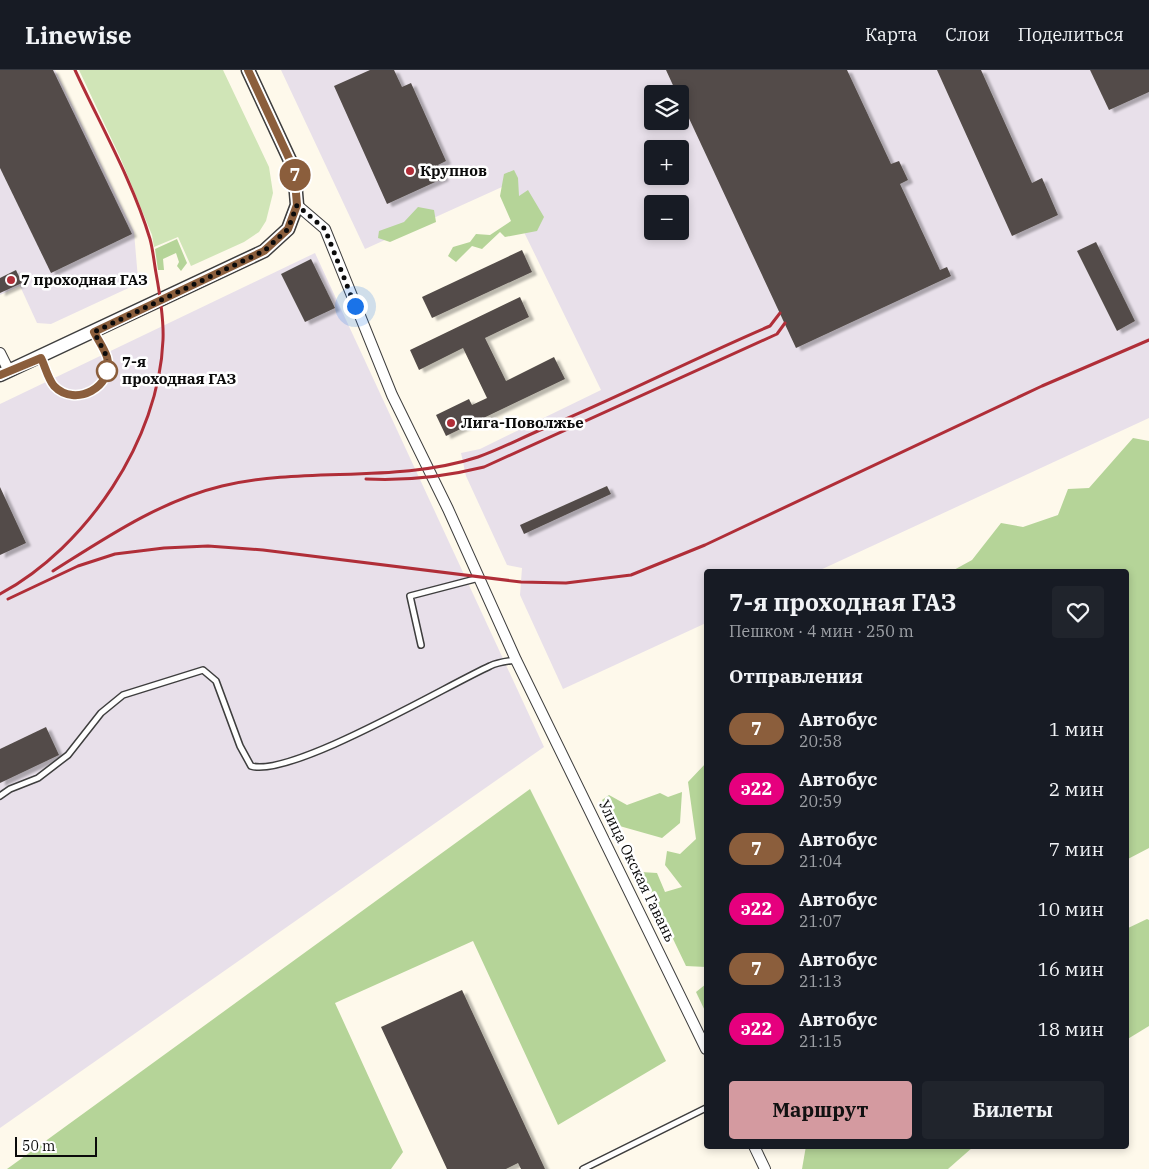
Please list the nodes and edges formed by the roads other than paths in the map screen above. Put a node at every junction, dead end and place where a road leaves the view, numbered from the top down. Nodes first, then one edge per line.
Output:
1 (248, 70) edge
2 (297, 205) junction
3 (94, 332) junction
4 (0, 353) edge
5 (41, 358) junction
6 (4, 373) edge
7 (479, 578) junction
8 (421, 646) dead end
9 (516, 660) junction
10 (0, 796) edge
11 (704, 1045) edge
12 (704, 1109) edge
13 (755, 1149) edge
14 (583, 1169) edge
15 (765, 1169) edge

1 - 2 street
2 - 3 street
2 - 7 street, Улица Окская Гавань
3 - 5 street
3 - 5 lane
4 - 6 street
5 - 6 street
7 - 8 lane
7 - 9 street, Улица Окская Гавань
9 - 10 lane
9 - 11 street, Улица Окская Гавань
12 - 14 lane
13 - 15 street

